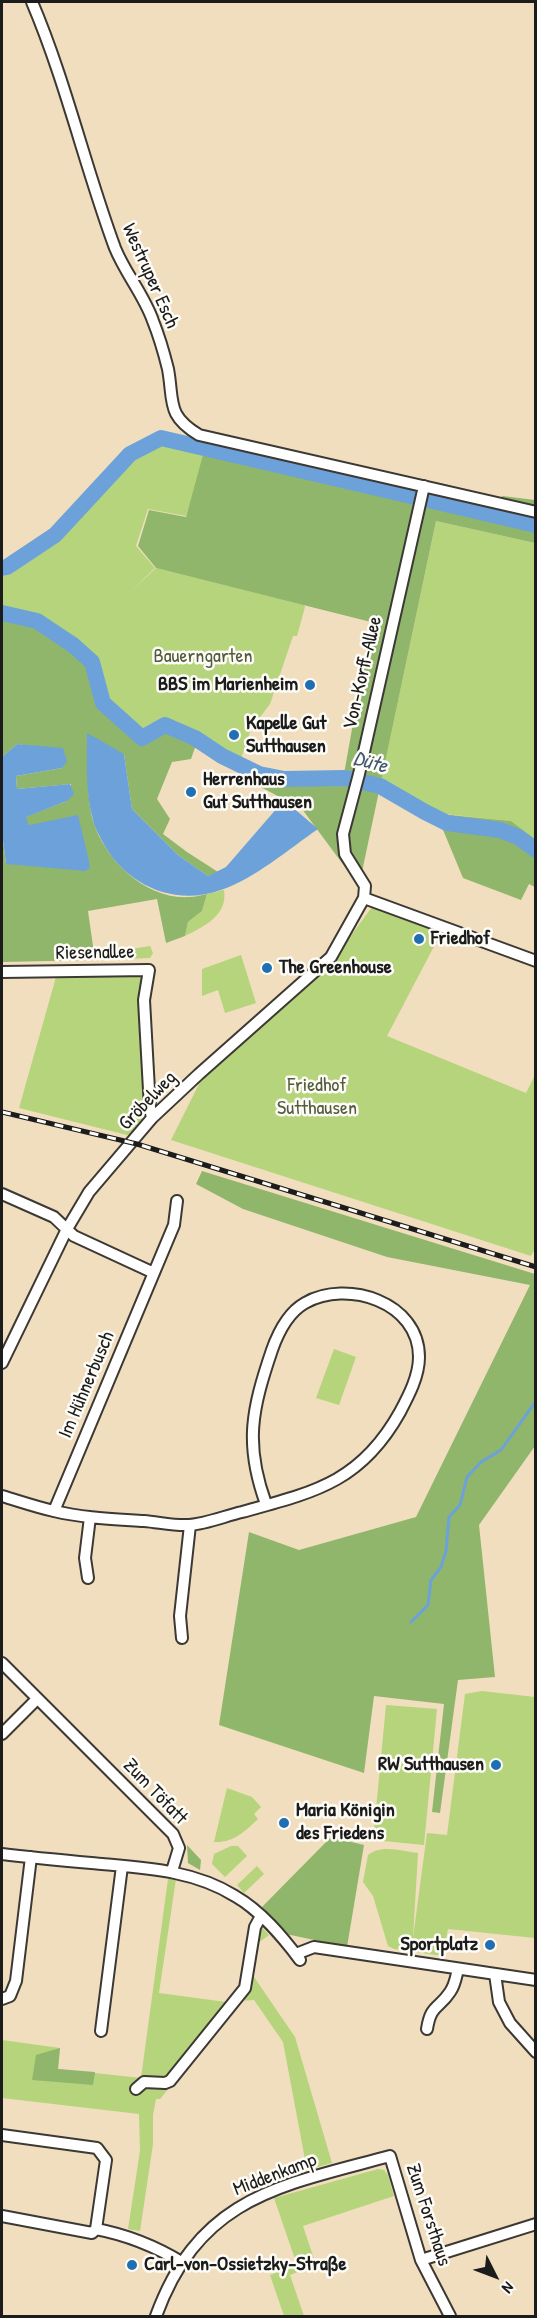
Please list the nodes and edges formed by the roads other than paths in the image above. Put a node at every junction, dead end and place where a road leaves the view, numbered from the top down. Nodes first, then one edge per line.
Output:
1 (32, 2) edge
2 (422, 495) junction
3 (536, 512) edge
4 (364, 898) junction
5 (536, 961) edge
6 (2, 972) edge
7 (152, 1118) junction
8 (2, 1194) edge
9 (177, 1200) dead end
10 (67, 1229) junction
11 (154, 1273) junction
12 (2, 1363) edge
13 (2, 1496) edge
14 (266, 1504) junction
15 (54, 1511) junction
16 (90, 1517) junction
17 (190, 1525) junction
18 (88, 1578) dead end
19 (182, 1638) dead end
20 (2, 1663) edge
21 (37, 1699) junction
22 (2, 1734) edge
23 (2, 1854) edge
24 (30, 1857) junction
25 (122, 1866) junction
26 (172, 1871) junction
27 (261, 1916) junction
28 (458, 1969) junction
29 (495, 1974) junction
30 (536, 1980) edge
31 (2, 1999) edge
32 (427, 2029) dead end
33 (101, 2031) dead end
34 (536, 2052) edge
35 (136, 2089) dead end
36 (2, 2135) edge
37 (390, 2156) joint
38 (2, 2216) edge
39 (536, 2224) edge
40 (96, 2229) junction
41 (421, 2260) junction
42 (183, 2263) junction
43 (156, 2316) edge
44 (450, 2316) edge

1 - 2 street, Westruper Esch
2 - 3 street, Westruper Esch
2 - 4 street, Von-Korff-Allee
4 - 5 street
4 - 7 street, Gröbelweg
6 - 7 street, Riesenallee
7 - 10 street, Gröbelweg
8 - 10 street
9 - 11 street, Im Hühnerbusch
10 - 11 street
10 - 12 street, Gröbelweg
11 - 15 street, Im Hühnerbusch
13 - 15 street
14 - 14 street
14 - 17 street
15 - 16 street
16 - 17 street
16 - 18 street
17 - 19 street
20 - 21 street, Zum Töfatt
21 - 22 street
21 - 26 street, Zum Töfatt
23 - 24 street
24 - 25 street
24 - 31 street
25 - 26 street
25 - 33 street
26 - 27 street
27 - 28 street
27 - 35 street
28 - 29 street
28 - 32 street
29 - 30 street
29 - 34 street
36 - 40 street
37 - 41 street, Zum Forsthaus
37 - 42 street, Middenkamp
38 - 40 street
39 - 41 street
40 - 42 street
41 - 44 street, Zum Forsthaus
42 - 43 street, Middenkamp

